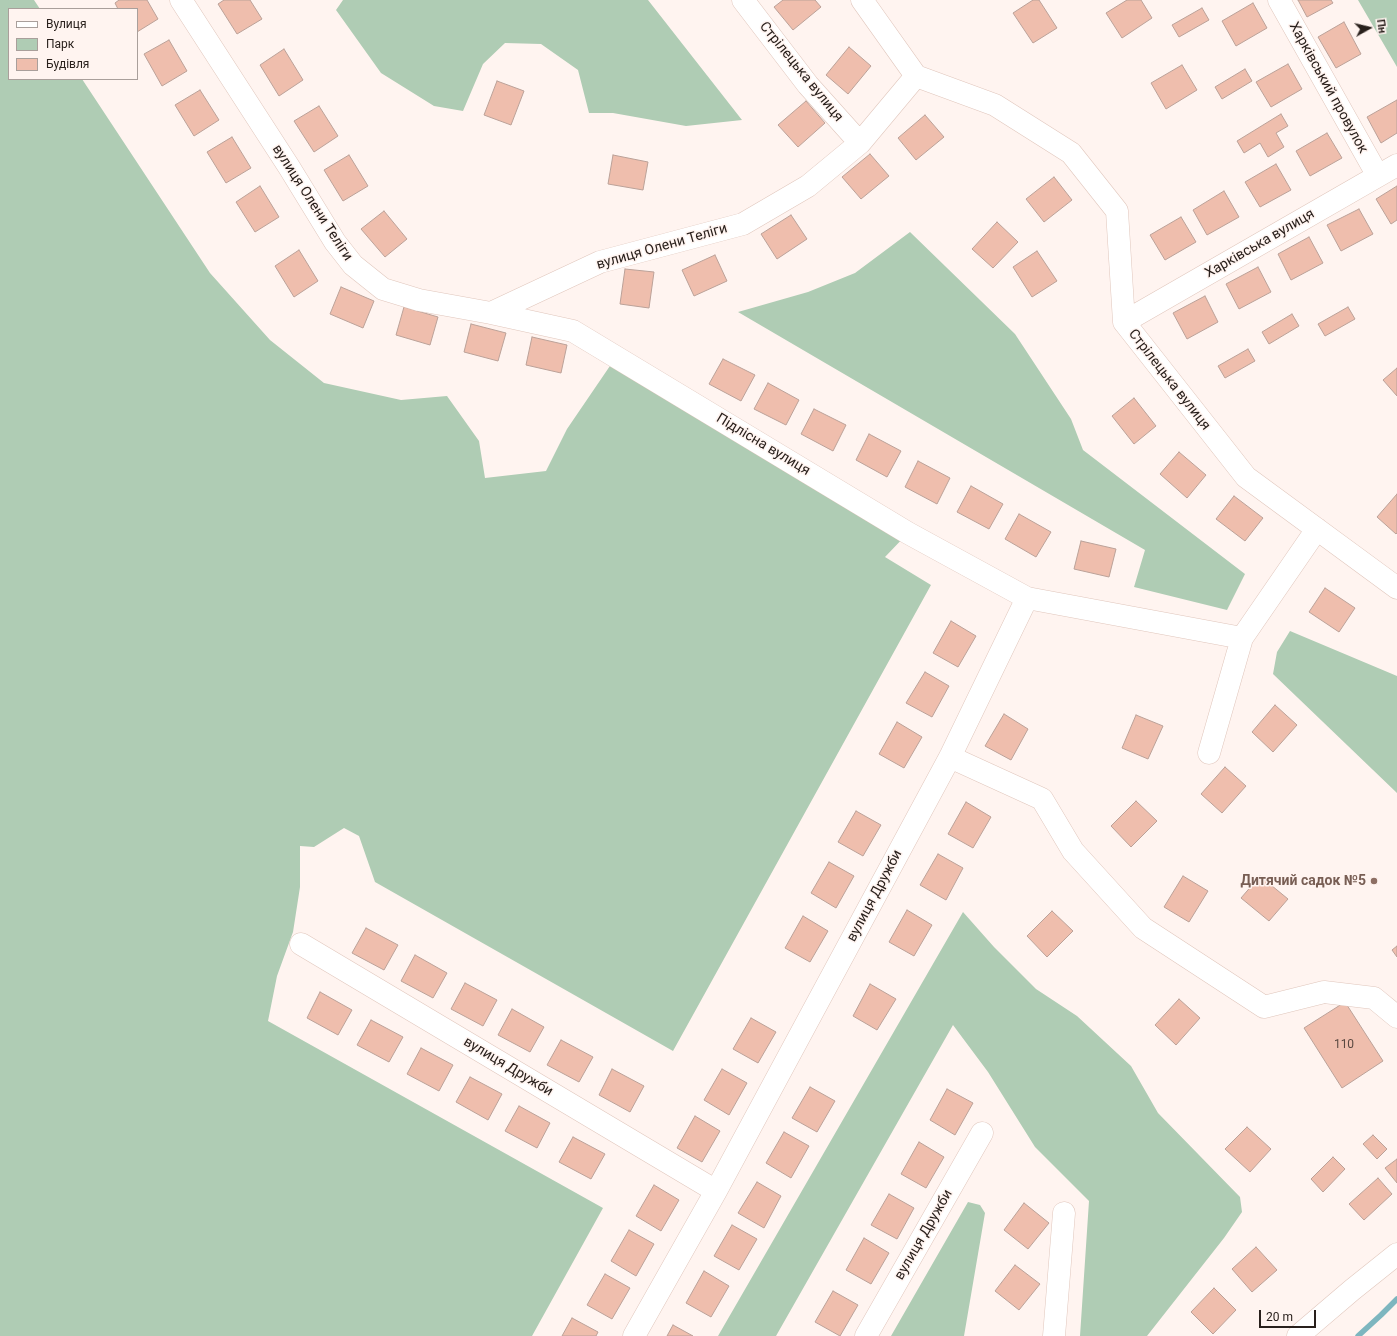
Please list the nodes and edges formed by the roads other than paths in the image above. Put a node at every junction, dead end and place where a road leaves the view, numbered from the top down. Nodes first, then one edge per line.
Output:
1 (181, 0) edge
2 (743, 0) edge
3 (862, 0) edge
4 (1279, 0) edge
5 (916, 76) junction
6 (860, 143) junction
7 (1397, 165) edge
8 (1378, 176) junction
9 (491, 313) junction
10 (1124, 322) junction
11 (1317, 529) junction
12 (1397, 588) edge
13 (1027, 598) junction
14 (1242, 638) junction
15 (1208, 753) dead end
16 (950, 757) junction
17 (301, 944) dead end
18 (1397, 1017) edge
19 (982, 1133) dead end
20 (716, 1191) junction
21 (1064, 1213) dead end
22 (1397, 1254) edge
23 (634, 1336) edge
24 (866, 1336) edge
25 (1054, 1336) edge
26 (1298, 1336) edge

1 - 9 street, вулиця Олени Теліги
2 - 6 street, Стрілецька вулиця
3 - 5 street
4 - 8 street, Харківський провулок
5 - 6 street, вулиця Олени Теліги
5 - 10 street, Стрілецька вулиця
6 - 9 street, вулиця Олени Теліги
7 - 8 street, Харківська вулиця
8 - 10 street, Харківська вулиця
9 - 13 street, Підлісна вулиця
10 - 11 street, Стрілецька вулиця
11 - 12 street, Стрілецька вулиця
11 - 14 street
13 - 14 street, Підлісна вулиця
13 - 16 street, вулиця Дружби
14 - 15 street
16 - 18 street
16 - 20 street, вулиця Дружби
17 - 20 street, вулиця Дружби
19 - 24 street, вулиця Дружби
20 - 23 street, вулиця Дружби
21 - 25 street
22 - 26 street

